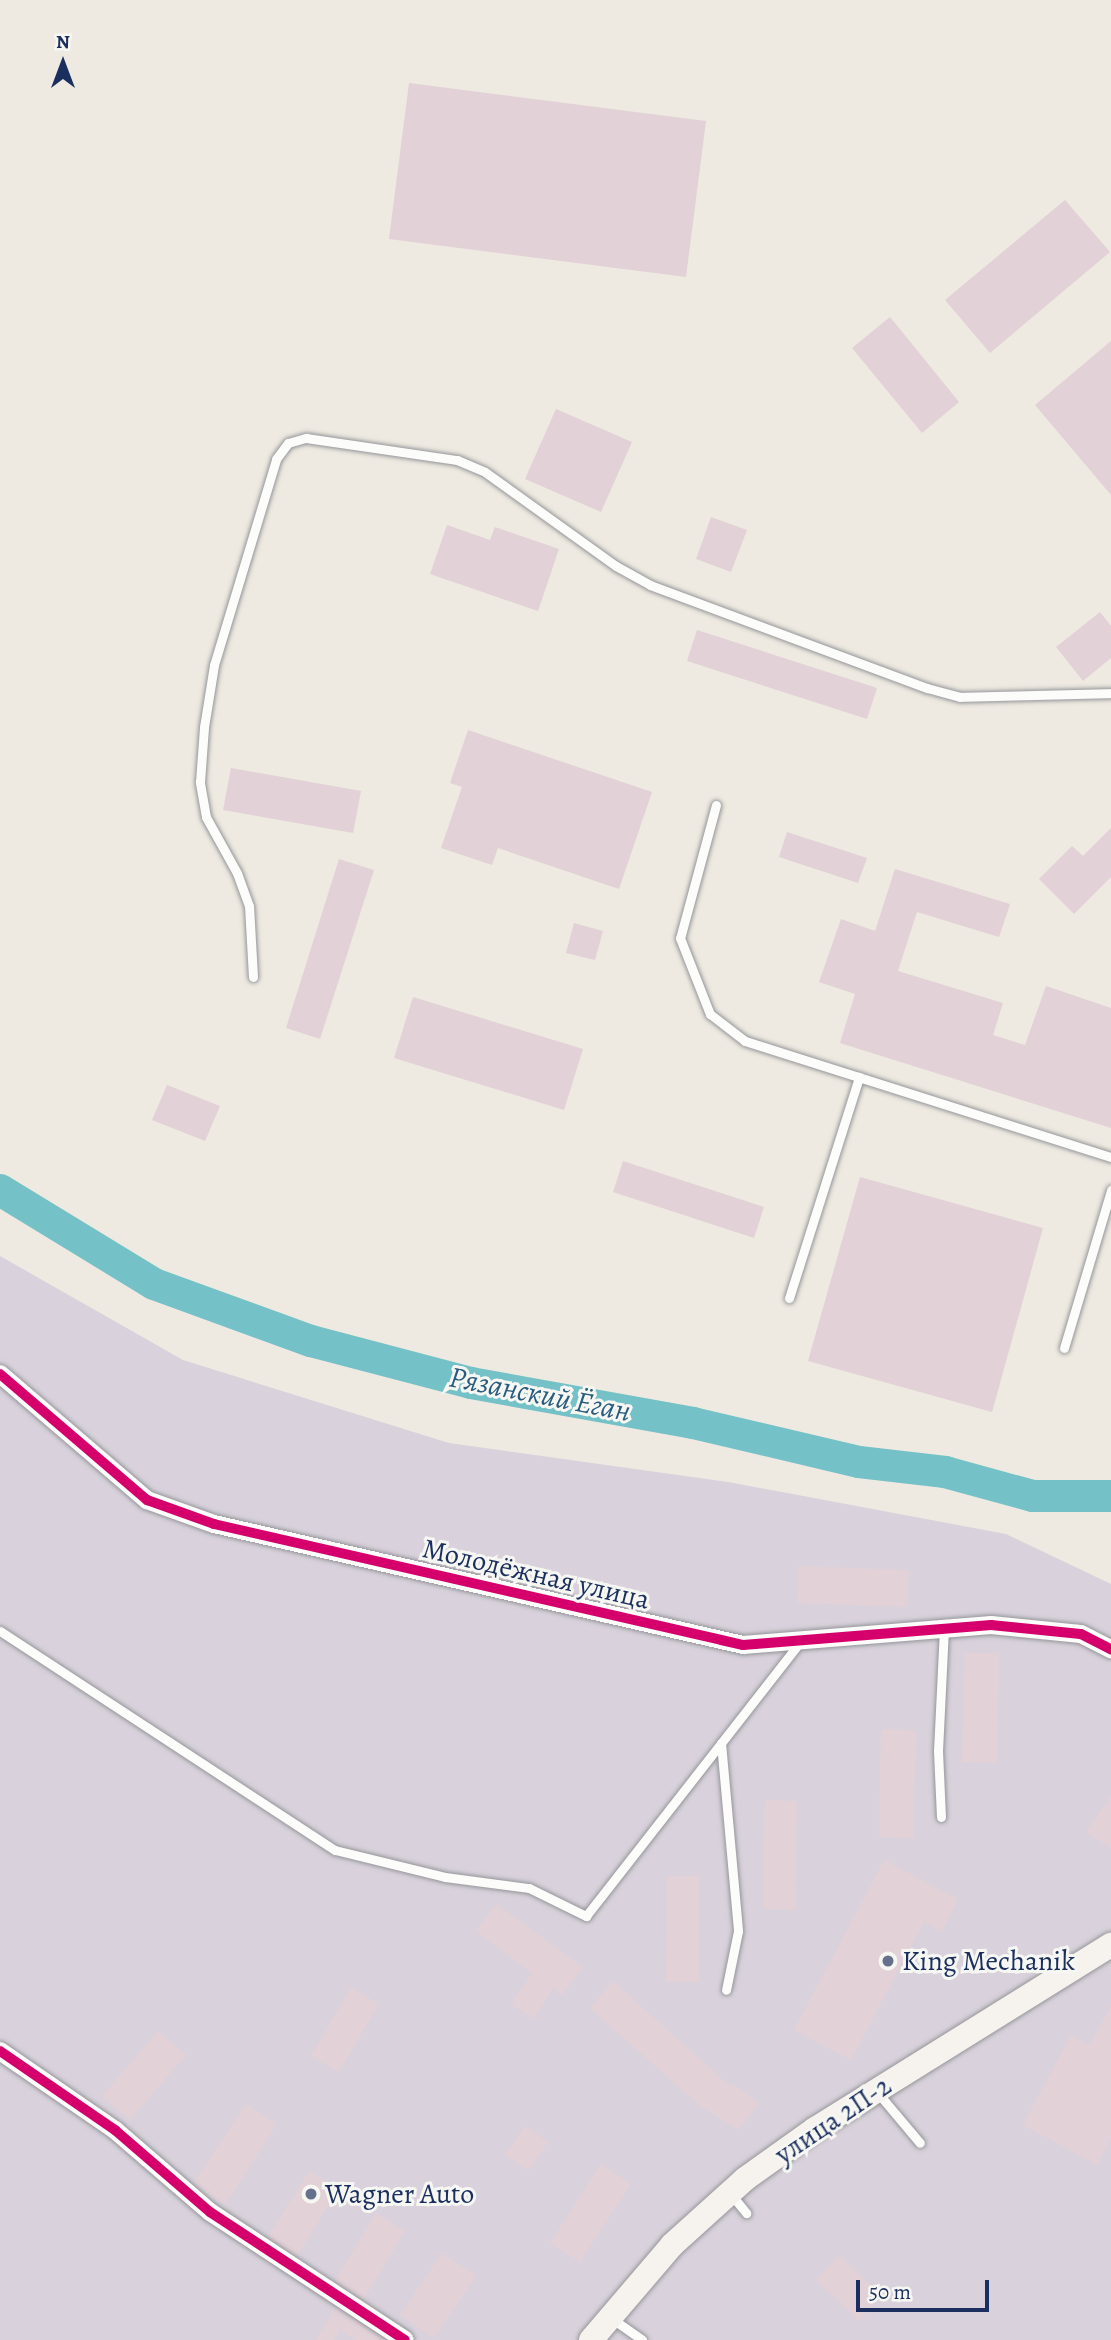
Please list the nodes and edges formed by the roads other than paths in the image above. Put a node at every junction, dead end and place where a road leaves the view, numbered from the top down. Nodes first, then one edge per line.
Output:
1 (1111, 693) edge
2 (716, 806) dead end
3 (253, 977) dead end
4 (859, 1077) junction
5 (1111, 1157) edge
6 (1111, 1190) edge
7 (789, 1298) dead end
8 (1064, 1348) dead end
9 (0, 1374) edge
10 (943, 1629) junction
11 (0, 1631) edge
12 (801, 1641) junction
13 (1111, 1649) edge
14 (721, 1743) junction
15 (941, 1818) dead end
16 (1111, 1945) edge
17 (726, 1990) dead end
18 (0, 2051) edge
19 (876, 2091) junction
20 (920, 2143) dead end
21 (730, 2193) junction
22 (746, 2213) dead end
23 (609, 2317) junction
24 (405, 2340) edge
25 (591, 2340) edge
26 (642, 2340) edge

1 - 3 lane
2 - 4 lane
4 - 5 lane
4 - 7 lane
6 - 8 lane
9 - 12 street, Молодёжная улица
10 - 12 street, Молодёжная улица
10 - 13 street, Молодёжная улица
10 - 15 lane
11 - 14 lane
12 - 14 lane
14 - 17 lane
16 - 19 main road, улица 2П-2
18 - 24 street
19 - 20 lane
19 - 21 main road, улица 2П-2
21 - 22 lane
21 - 23 main road, улица 2П-2
23 - 25 main road, улица 2П-2
23 - 26 lane

